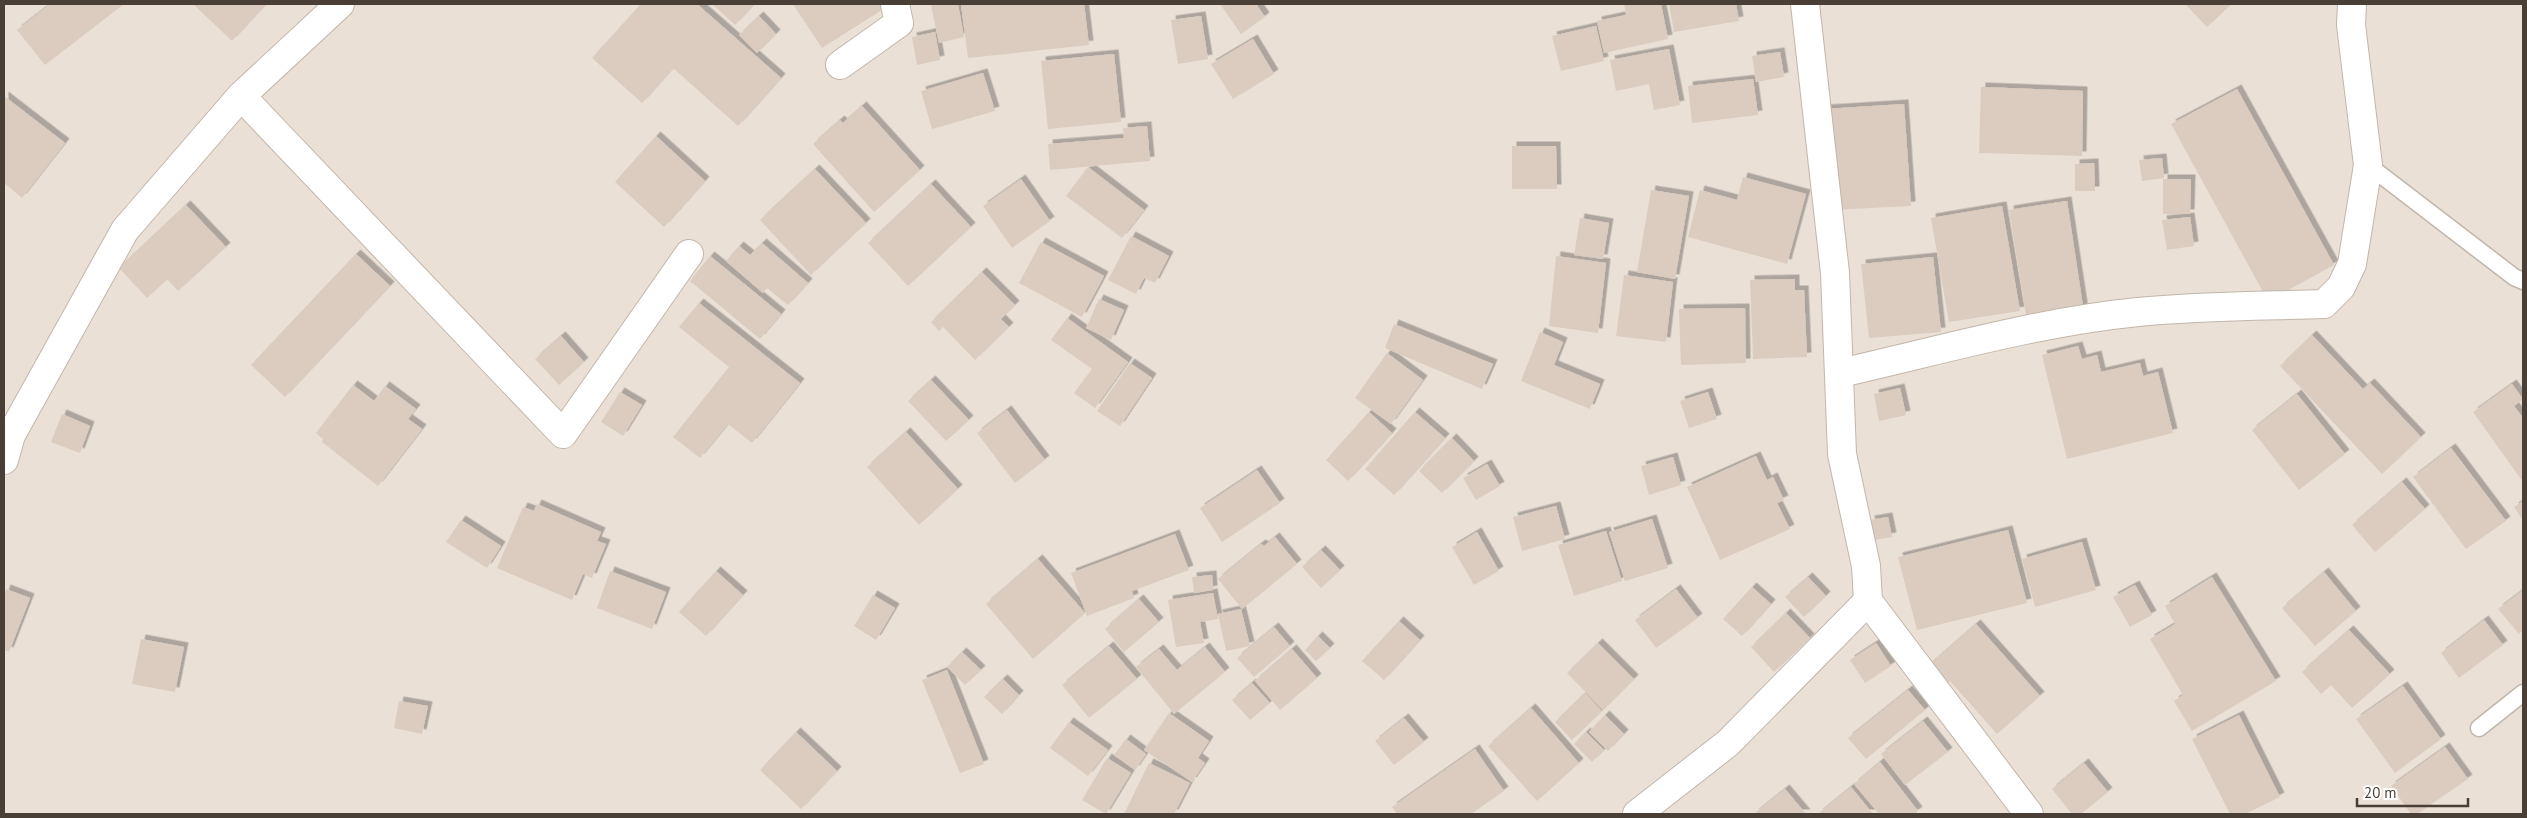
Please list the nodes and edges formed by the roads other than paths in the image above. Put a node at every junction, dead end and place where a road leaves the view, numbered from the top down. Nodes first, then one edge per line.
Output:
1 (340, 4) edge
2 (895, 4) edge
3 (1805, 4) edge
4 (2352, 4) edge
5 (840, 65) dead end
6 (241, 96) junction
7 (2368, 165) junction
8 (689, 254) dead end
9 (2523, 281) edge
10 (1840, 373) junction
11 (4, 460) edge
12 (1868, 601) junction
13 (2523, 693) edge
14 (2479, 728) dead end
15 (1637, 814) edge
16 (2030, 814) edge

1 - 6 street
2 - 5 street
3 - 10 street
4 - 7 street
6 - 8 street
6 - 11 street
7 - 9 lane
7 - 10 street
10 - 12 street
12 - 15 street
12 - 16 street
13 - 14 lane

